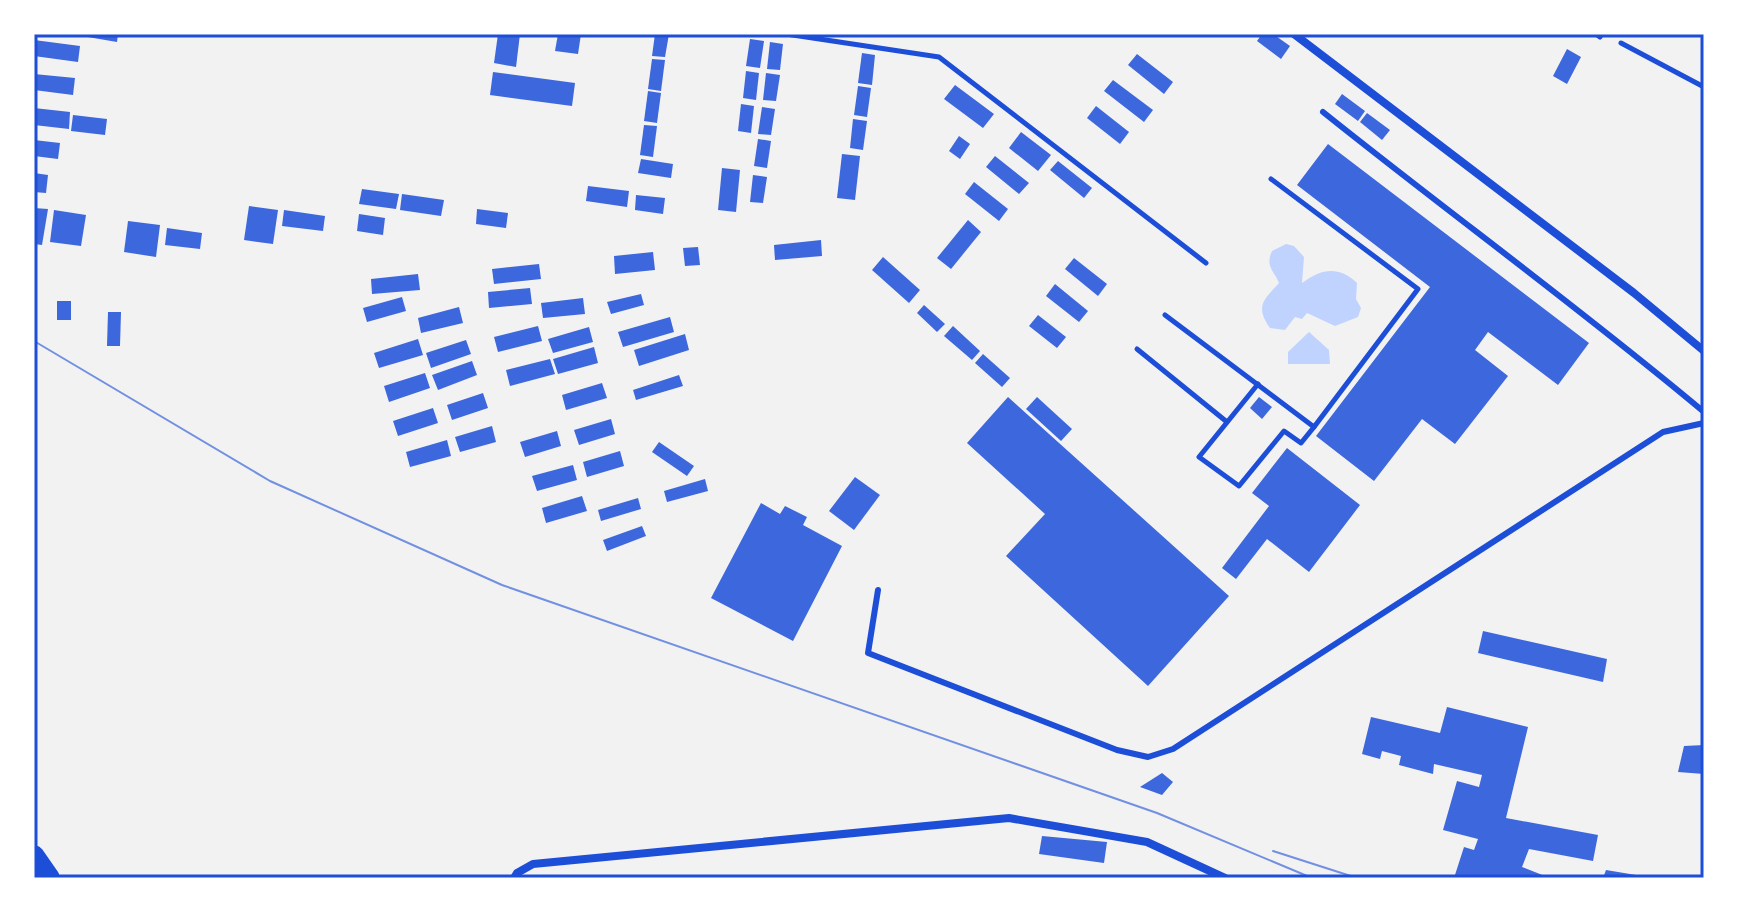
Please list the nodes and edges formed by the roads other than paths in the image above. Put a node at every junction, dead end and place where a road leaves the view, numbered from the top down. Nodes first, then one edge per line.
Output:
1 (1294, 34) edge
2 (1323, 112) dead end
3 (1704, 351) edge
4 (1704, 412) edge
5 (1704, 423) edge
6 (878, 590) dead end
7 (34, 855) edge
8 (50, 878) edge
9 (514, 878) edge
10 (1225, 878) edge

1 - 3 street
2 - 4 lane
5 - 6 lane
7 - 8 highway
9 - 10 street

